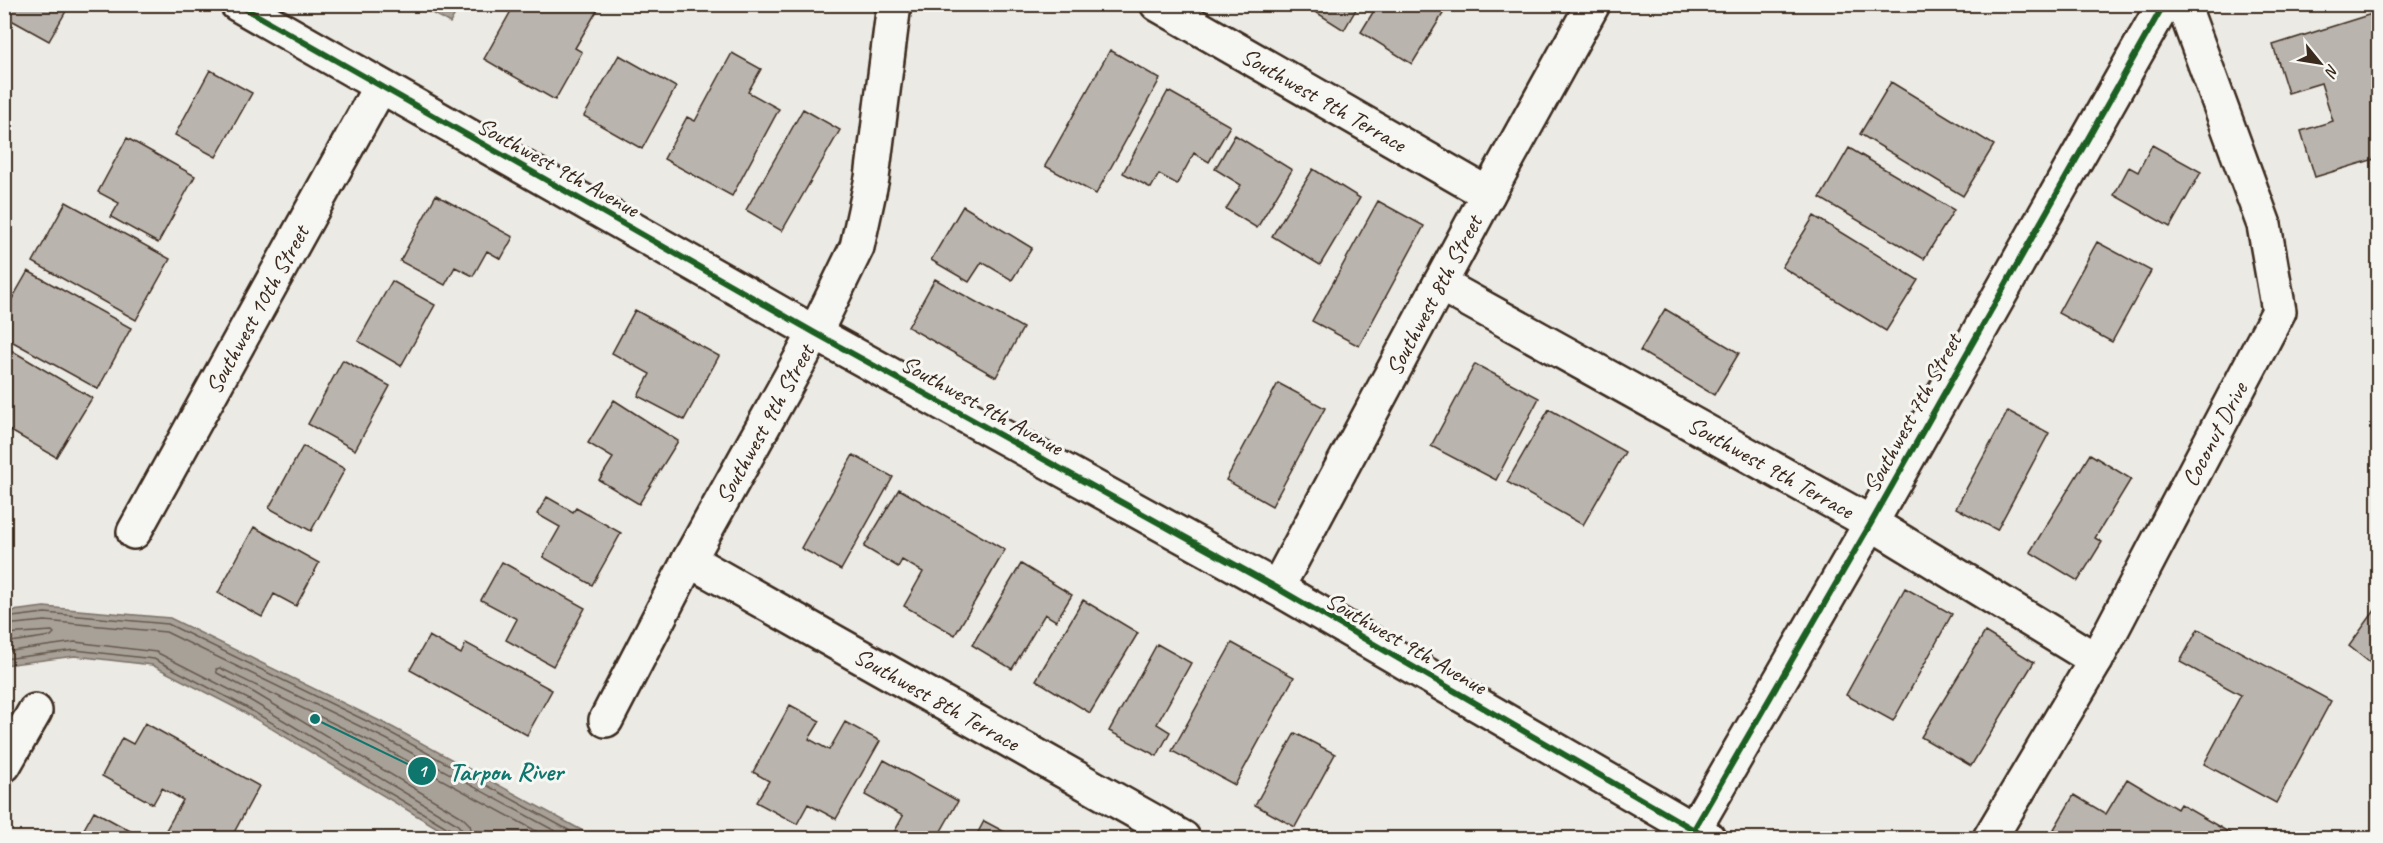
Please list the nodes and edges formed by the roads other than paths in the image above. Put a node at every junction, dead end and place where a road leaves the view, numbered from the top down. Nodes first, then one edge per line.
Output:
1 (237, 4) edge
2 (894, 4) edge
3 (1157, 4) edge
4 (1593, 4) edge
5 (2164, 4) edge
6 (2183, 4) edge
7 (380, 87) junction
8 (1488, 194) junction
9 (1440, 284) junction
10 (815, 333) junction
11 (1870, 523) junction
12 (134, 532) dead end
13 (689, 560) junction
14 (1276, 588) junction
15 (2096, 660) junction
16 (34, 711) dead end
17 (606, 720) dead end
18 (4, 765) edge
19 (1697, 836) edge
20 (1183, 838) edge
21 (1990, 838) edge

1 - 7 street, Southwest 9th Avenue
2 - 10 street, Southwest 9th Street
3 - 8 street, Southwest 9th Terrace
4 - 8 street, Southwest 8th Street
5 - 11 street, Southwest 7th Street
6 - 15 street, Coconut Drive
7 - 10 street, Southwest 9th Avenue
7 - 12 street, Southwest 10th Street
8 - 9 street, Southwest 8th Street
9 - 11 street, Southwest 9th Terrace
9 - 14 street, Southwest 8th Street
10 - 13 street, Southwest 9th Street
10 - 14 street, Southwest 9th Avenue
11 - 15 street, Southwest 9th Terrace
11 - 19 street, Southwest 7th Street
13 - 17 street, Southwest 9th Street
13 - 20 street, Southwest 8th Terrace
14 - 19 street, Southwest 9th Avenue
15 - 21 street, Coconut Drive
16 - 18 street

